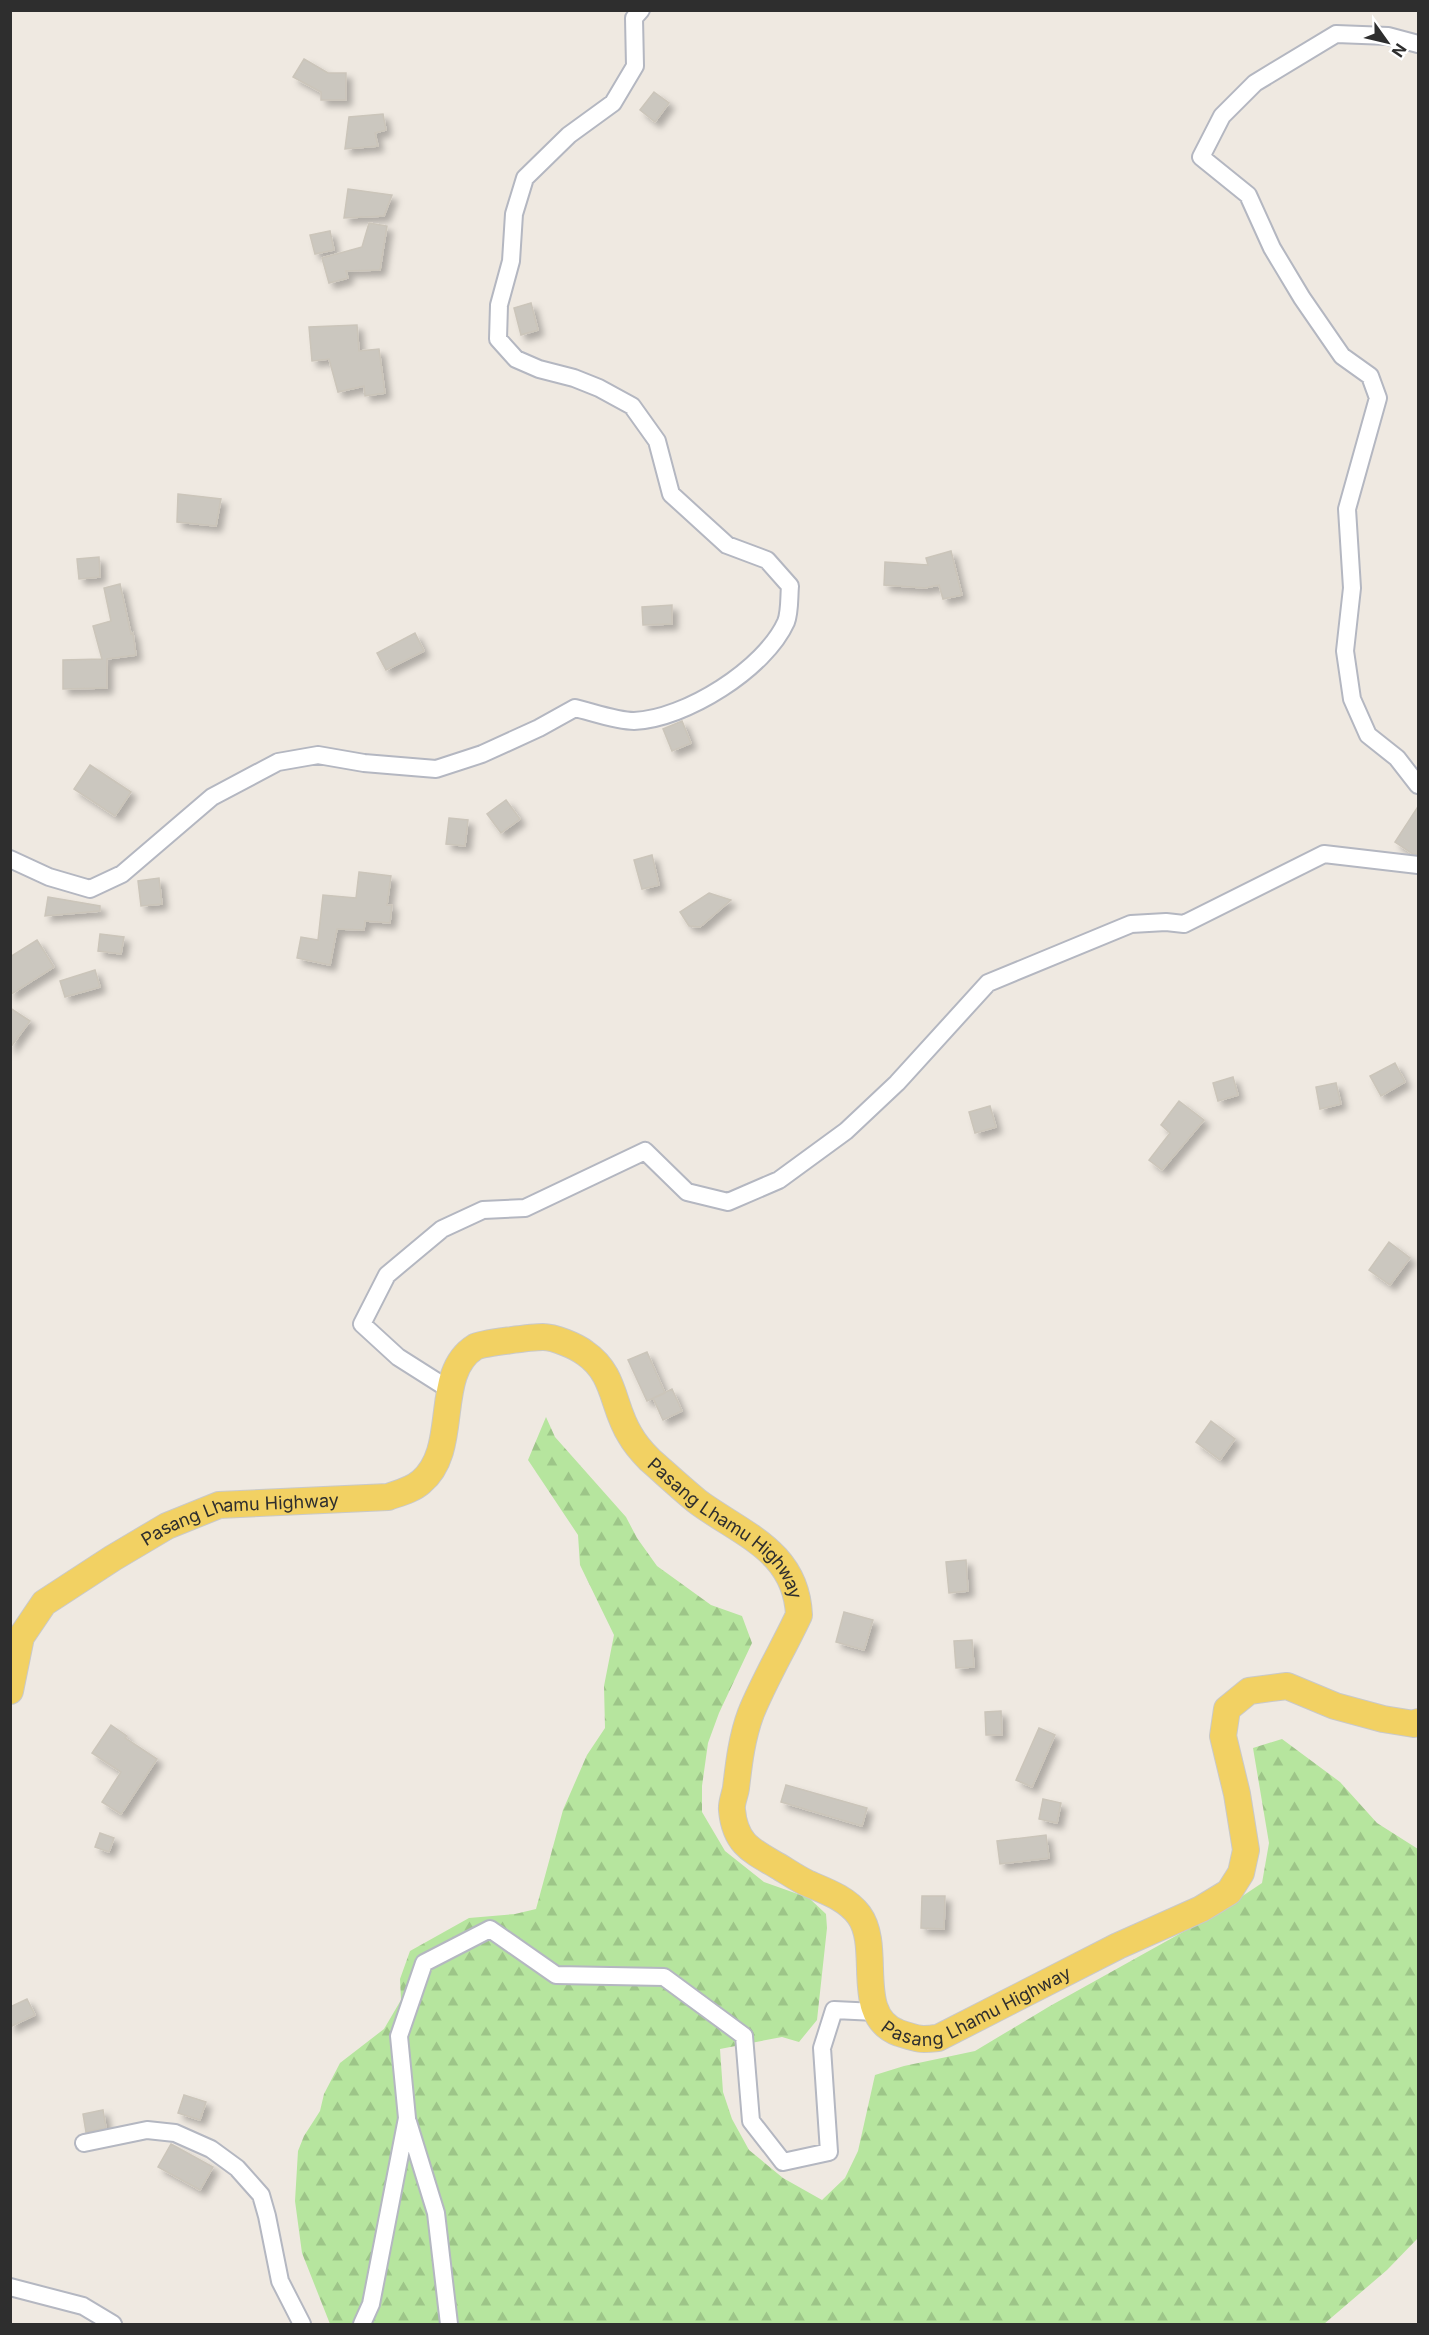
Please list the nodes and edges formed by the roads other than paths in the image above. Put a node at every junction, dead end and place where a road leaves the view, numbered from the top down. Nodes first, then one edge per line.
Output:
1 (640, 10) edge
2 (1419, 44) edge
3 (1419, 785) edge
4 (10, 859) edge
5 (1419, 865) edge
6 (450, 1390) junction
7 (10, 1690) edge
8 (1419, 1722) edge
9 (876, 2012) junction
10 (406, 2118) junction
11 (84, 2143) dead end
12 (10, 2287) edge
13 (112, 2325) edge
14 (302, 2325) edge
15 (362, 2325) edge
16 (449, 2325) edge

1 - 4 street
2 - 3 street
5 - 6 street
6 - 7 main road, Pasang Lhamu Highway
6 - 9 main road, Pasang Lhamu Highway
8 - 9 main road, Pasang Lhamu Highway
9 - 10 street
10 - 15 street
10 - 16 street
11 - 14 street
12 - 13 street

